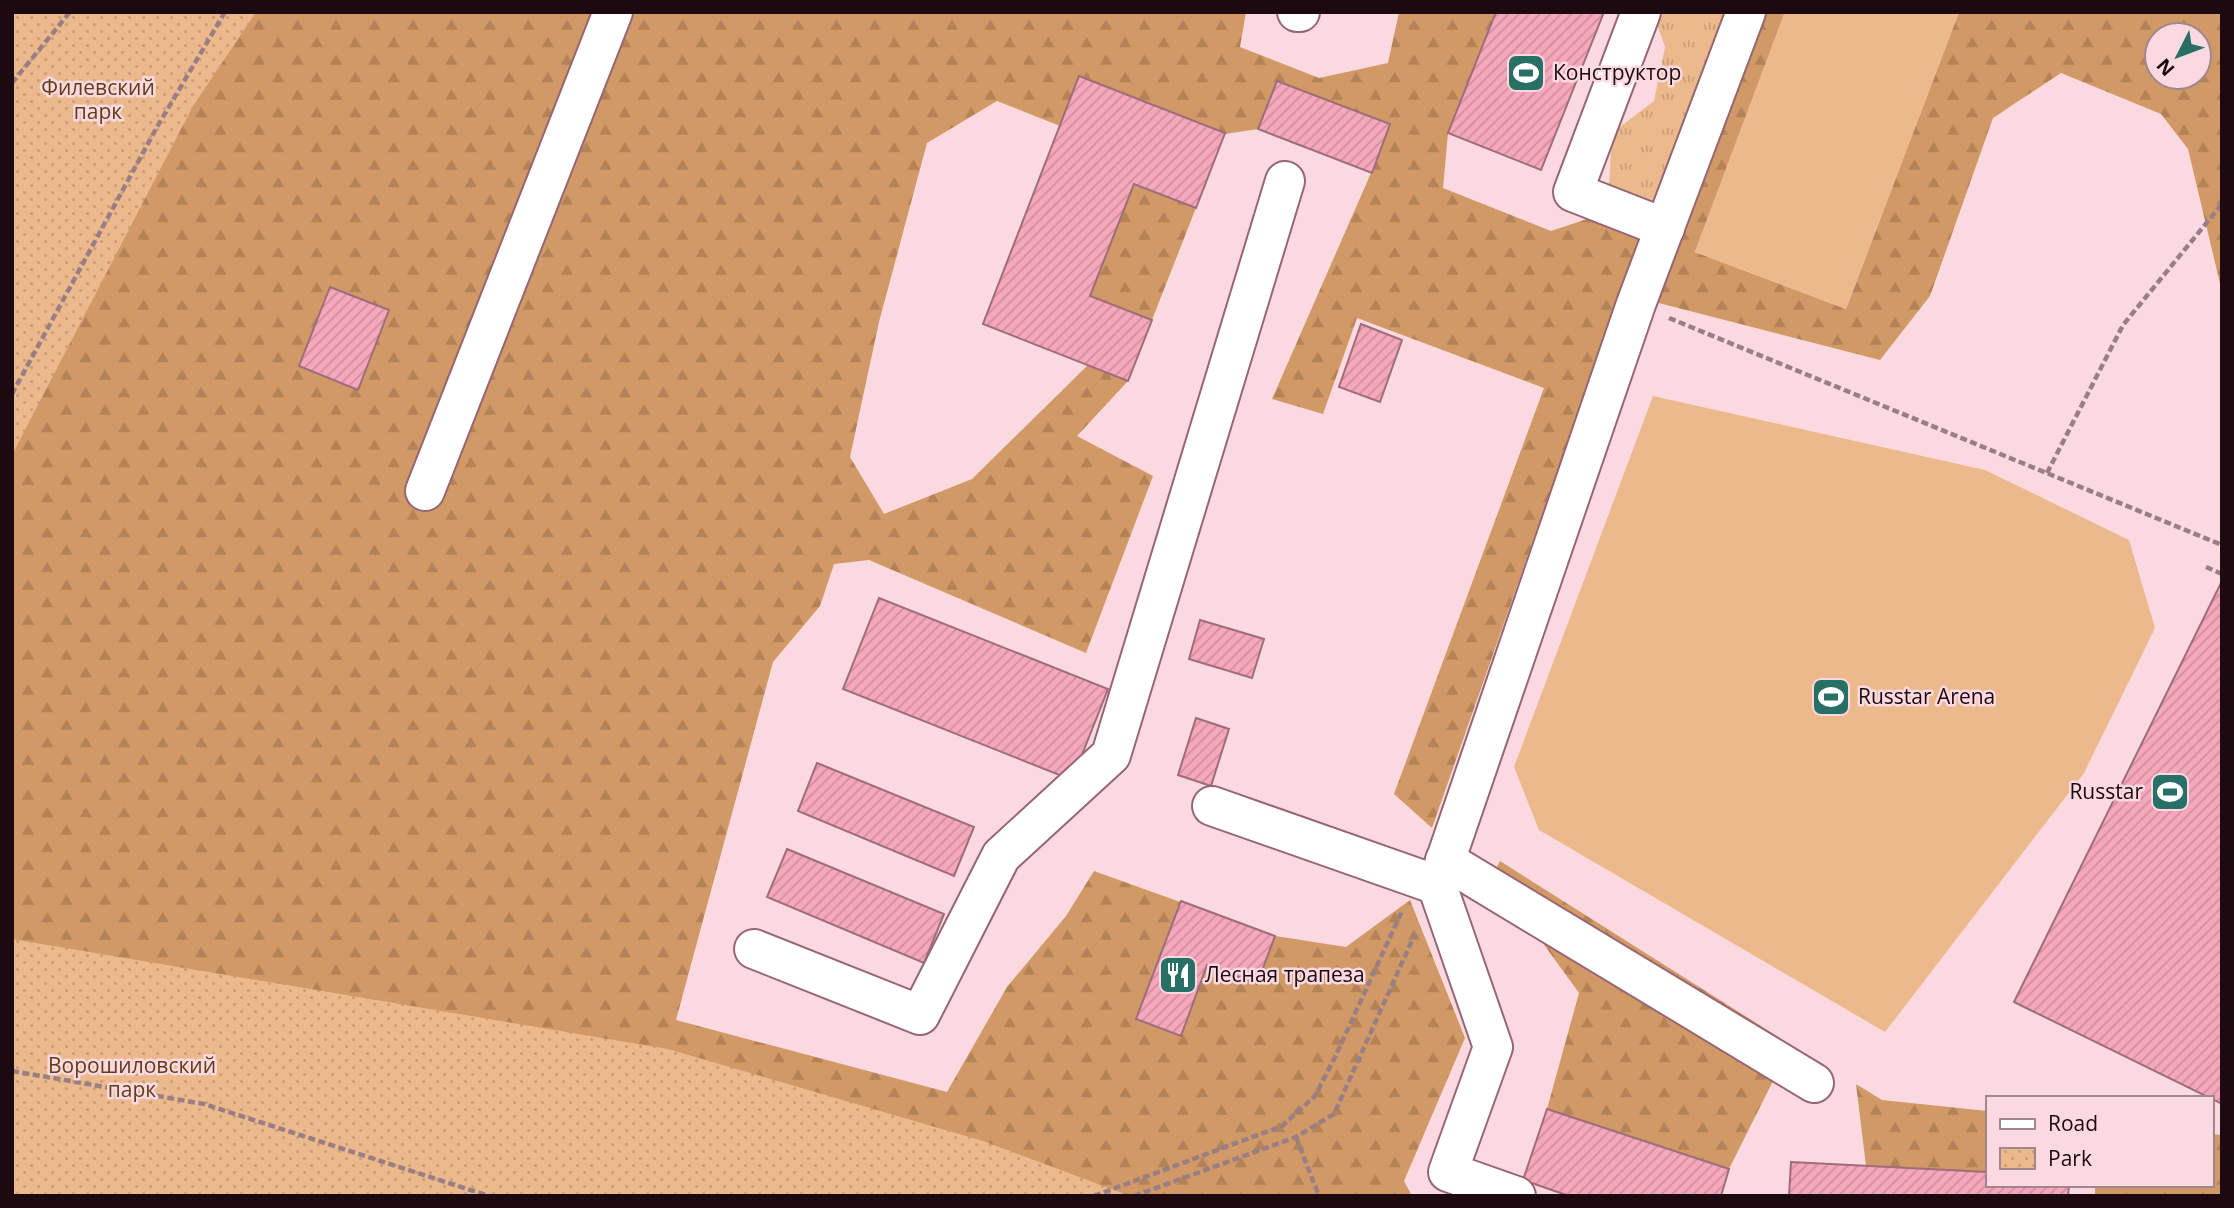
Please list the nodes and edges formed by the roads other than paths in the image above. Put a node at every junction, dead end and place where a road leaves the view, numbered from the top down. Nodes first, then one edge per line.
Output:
1 (613, 12) edge
2 (1641, 12) edge
3 (1746, 12) edge
4 (1285, 181) dead end
5 (1665, 228) junction
6 (425, 491) dead end
7 (1212, 806) dead end
8 (1433, 874) junction
9 (754, 949) dead end
10 (1814, 1083) dead end
11 (1516, 1196) edge

1 - 6 lane
2 - 5 lane
3 - 5 lane
4 - 9 lane
5 - 8 lane
7 - 8 lane
8 - 10 lane
8 - 11 lane

